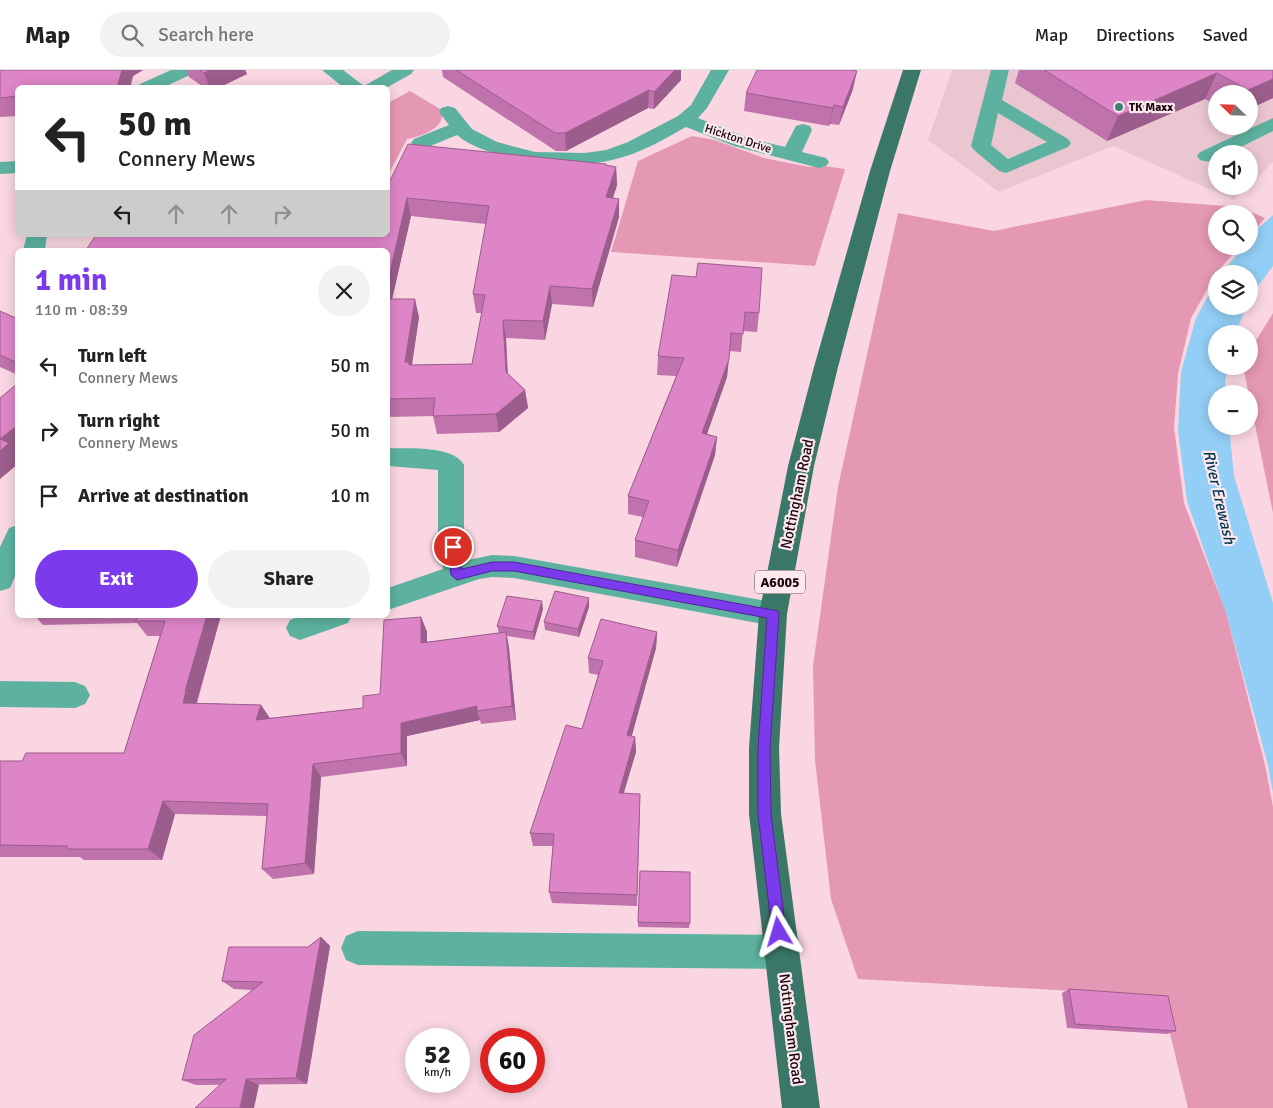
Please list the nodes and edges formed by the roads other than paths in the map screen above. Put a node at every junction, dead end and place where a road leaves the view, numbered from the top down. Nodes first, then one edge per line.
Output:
1 (186, 70) edge
2 (331, 70) edge
3 (405, 70) edge
4 (720, 70) edge
5 (912, 70) edge
6 (1000, 70) edge
7 (153, 85) edge
8 (353, 85) edge
9 (378, 85) edge
10 (993, 103) dead end
11 (448, 112) dead end
12 (685, 120) junction
13 (1273, 124) edge
14 (459, 128) junction
15 (803, 130) dead end
16 (421, 143) edge
17 (791, 156) junction
18 (1207, 156) dead end
19 (819, 162) dead end
20 (15, 167) edge
21 (0, 168) edge
22 (390, 457) edge
23 (15, 542) edge
24 (457, 575) junction
25 (0, 580) edge
26 (390, 598) edge
27 (774, 614) junction
28 (329, 618) edge
29 (300, 628) dead end
30 (0, 694) edge
31 (75, 695) dead end
32 (358, 948) dead end
33 (781, 952) junction
34 (801, 1108) edge

1 - 7 street
2 - 8 street
3 - 9 street
4 - 12 street, Hickton Drive
5 - 27 main road, Nottingham Road / A6005
6 - 10 street
11 - 14 street, Hickton Drive
12 - 14 street, Hickton Drive
12 - 17 street, Hickton Drive
13 - 18 street
14 - 16 street
15 - 17 street, Hickton Drive
17 - 19 street, Hickton Drive
20 - 21 street
22 - 24 street
23 - 25 street
24 - 26 street
24 - 27 street
27 - 33 main road, Nottingham Road / A6005
28 - 29 street
30 - 31 street
32 - 33 street
33 - 34 main road, Nottingham Road / A6005

